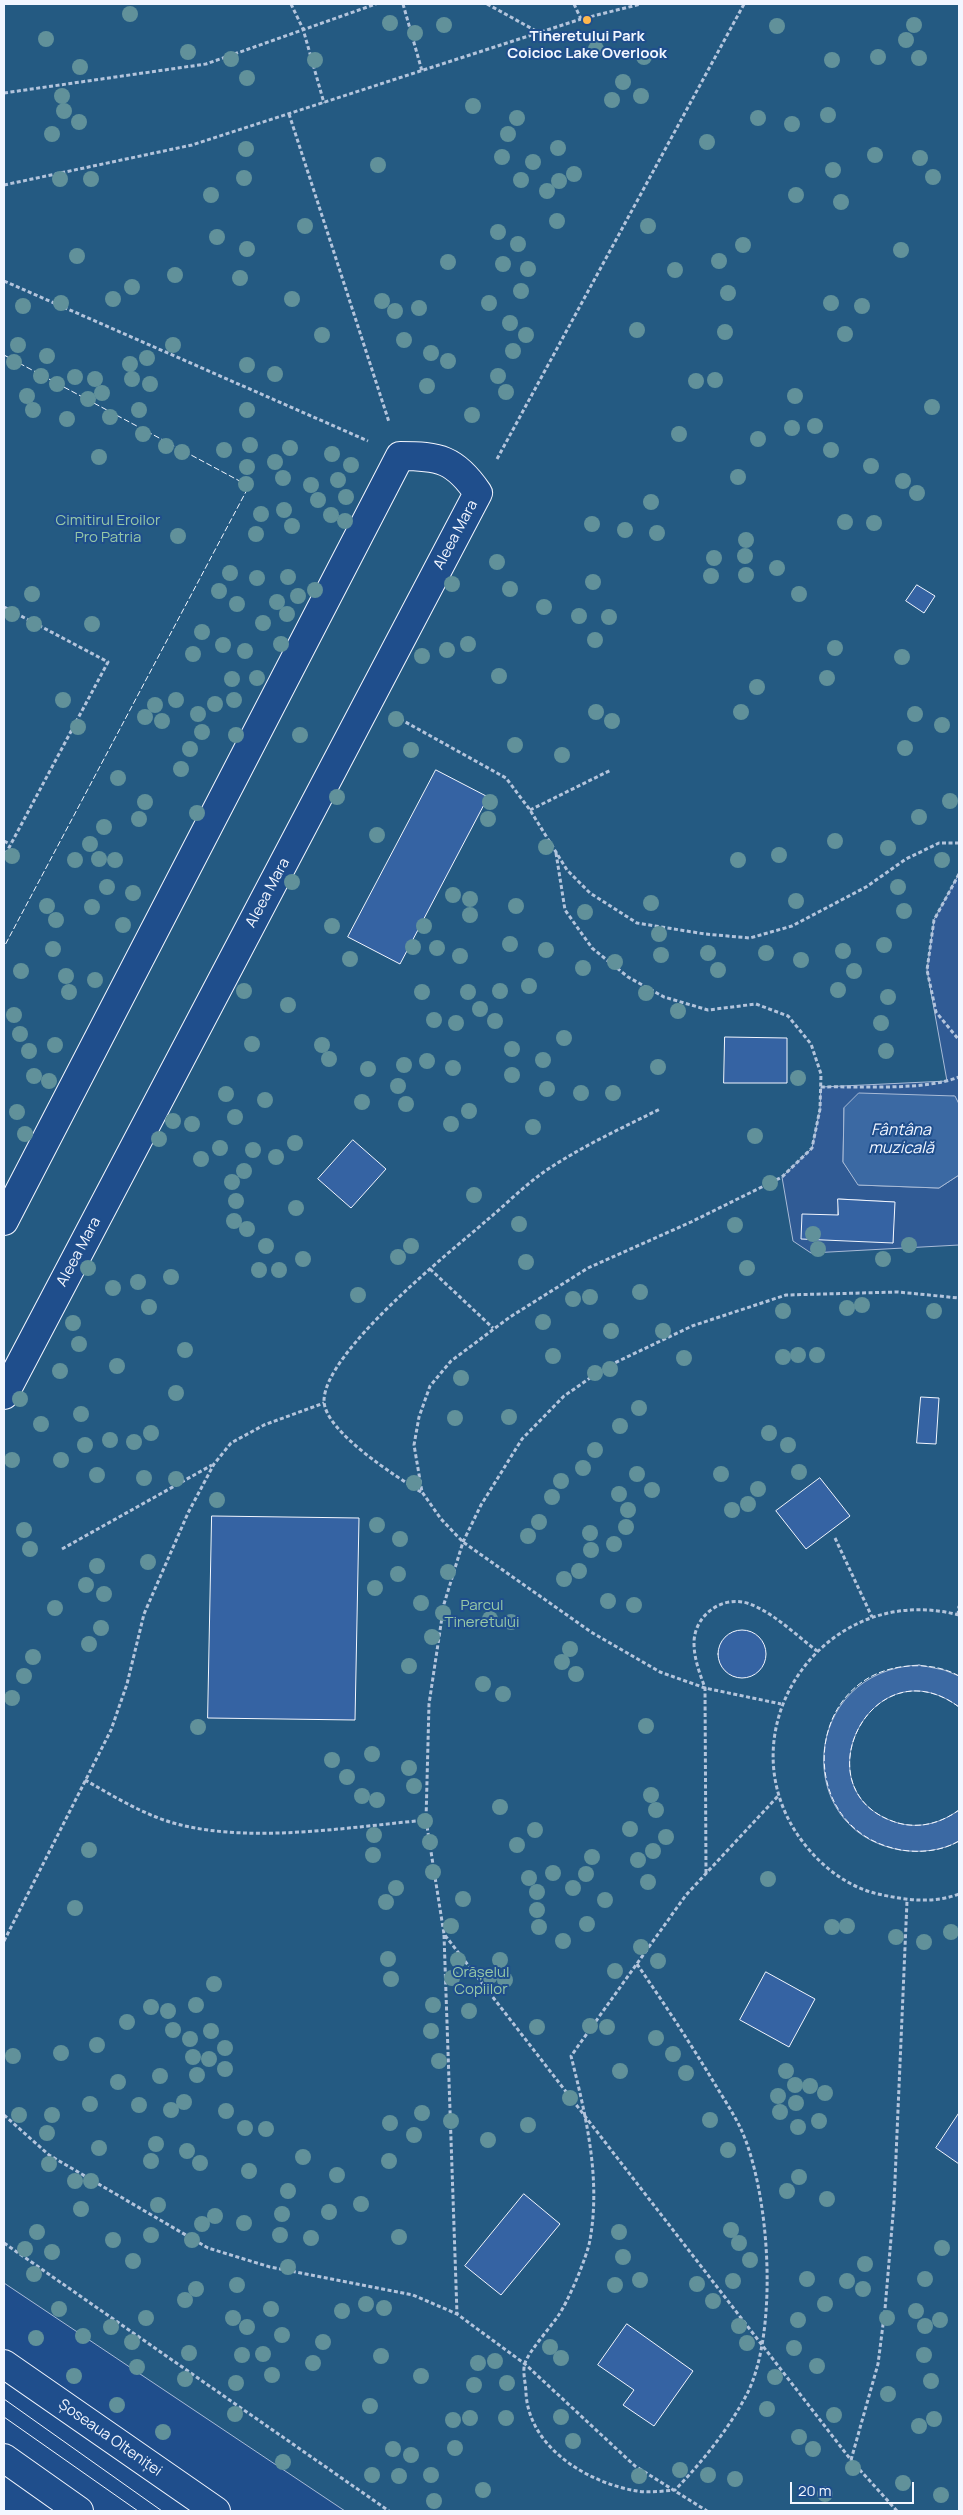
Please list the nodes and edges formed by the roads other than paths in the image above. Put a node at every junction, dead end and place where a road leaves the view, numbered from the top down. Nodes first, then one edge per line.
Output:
1 (4, 1221) edge
2 (4, 1395) edge
3 (4, 2364) edge
4 (4, 2458) edge
5 (79, 2511) edge
6 (216, 2511) edge

1 - 2 street, Aleea Mara
3 - 6 street, Șoseaua Olteniței
4 - 5 street

